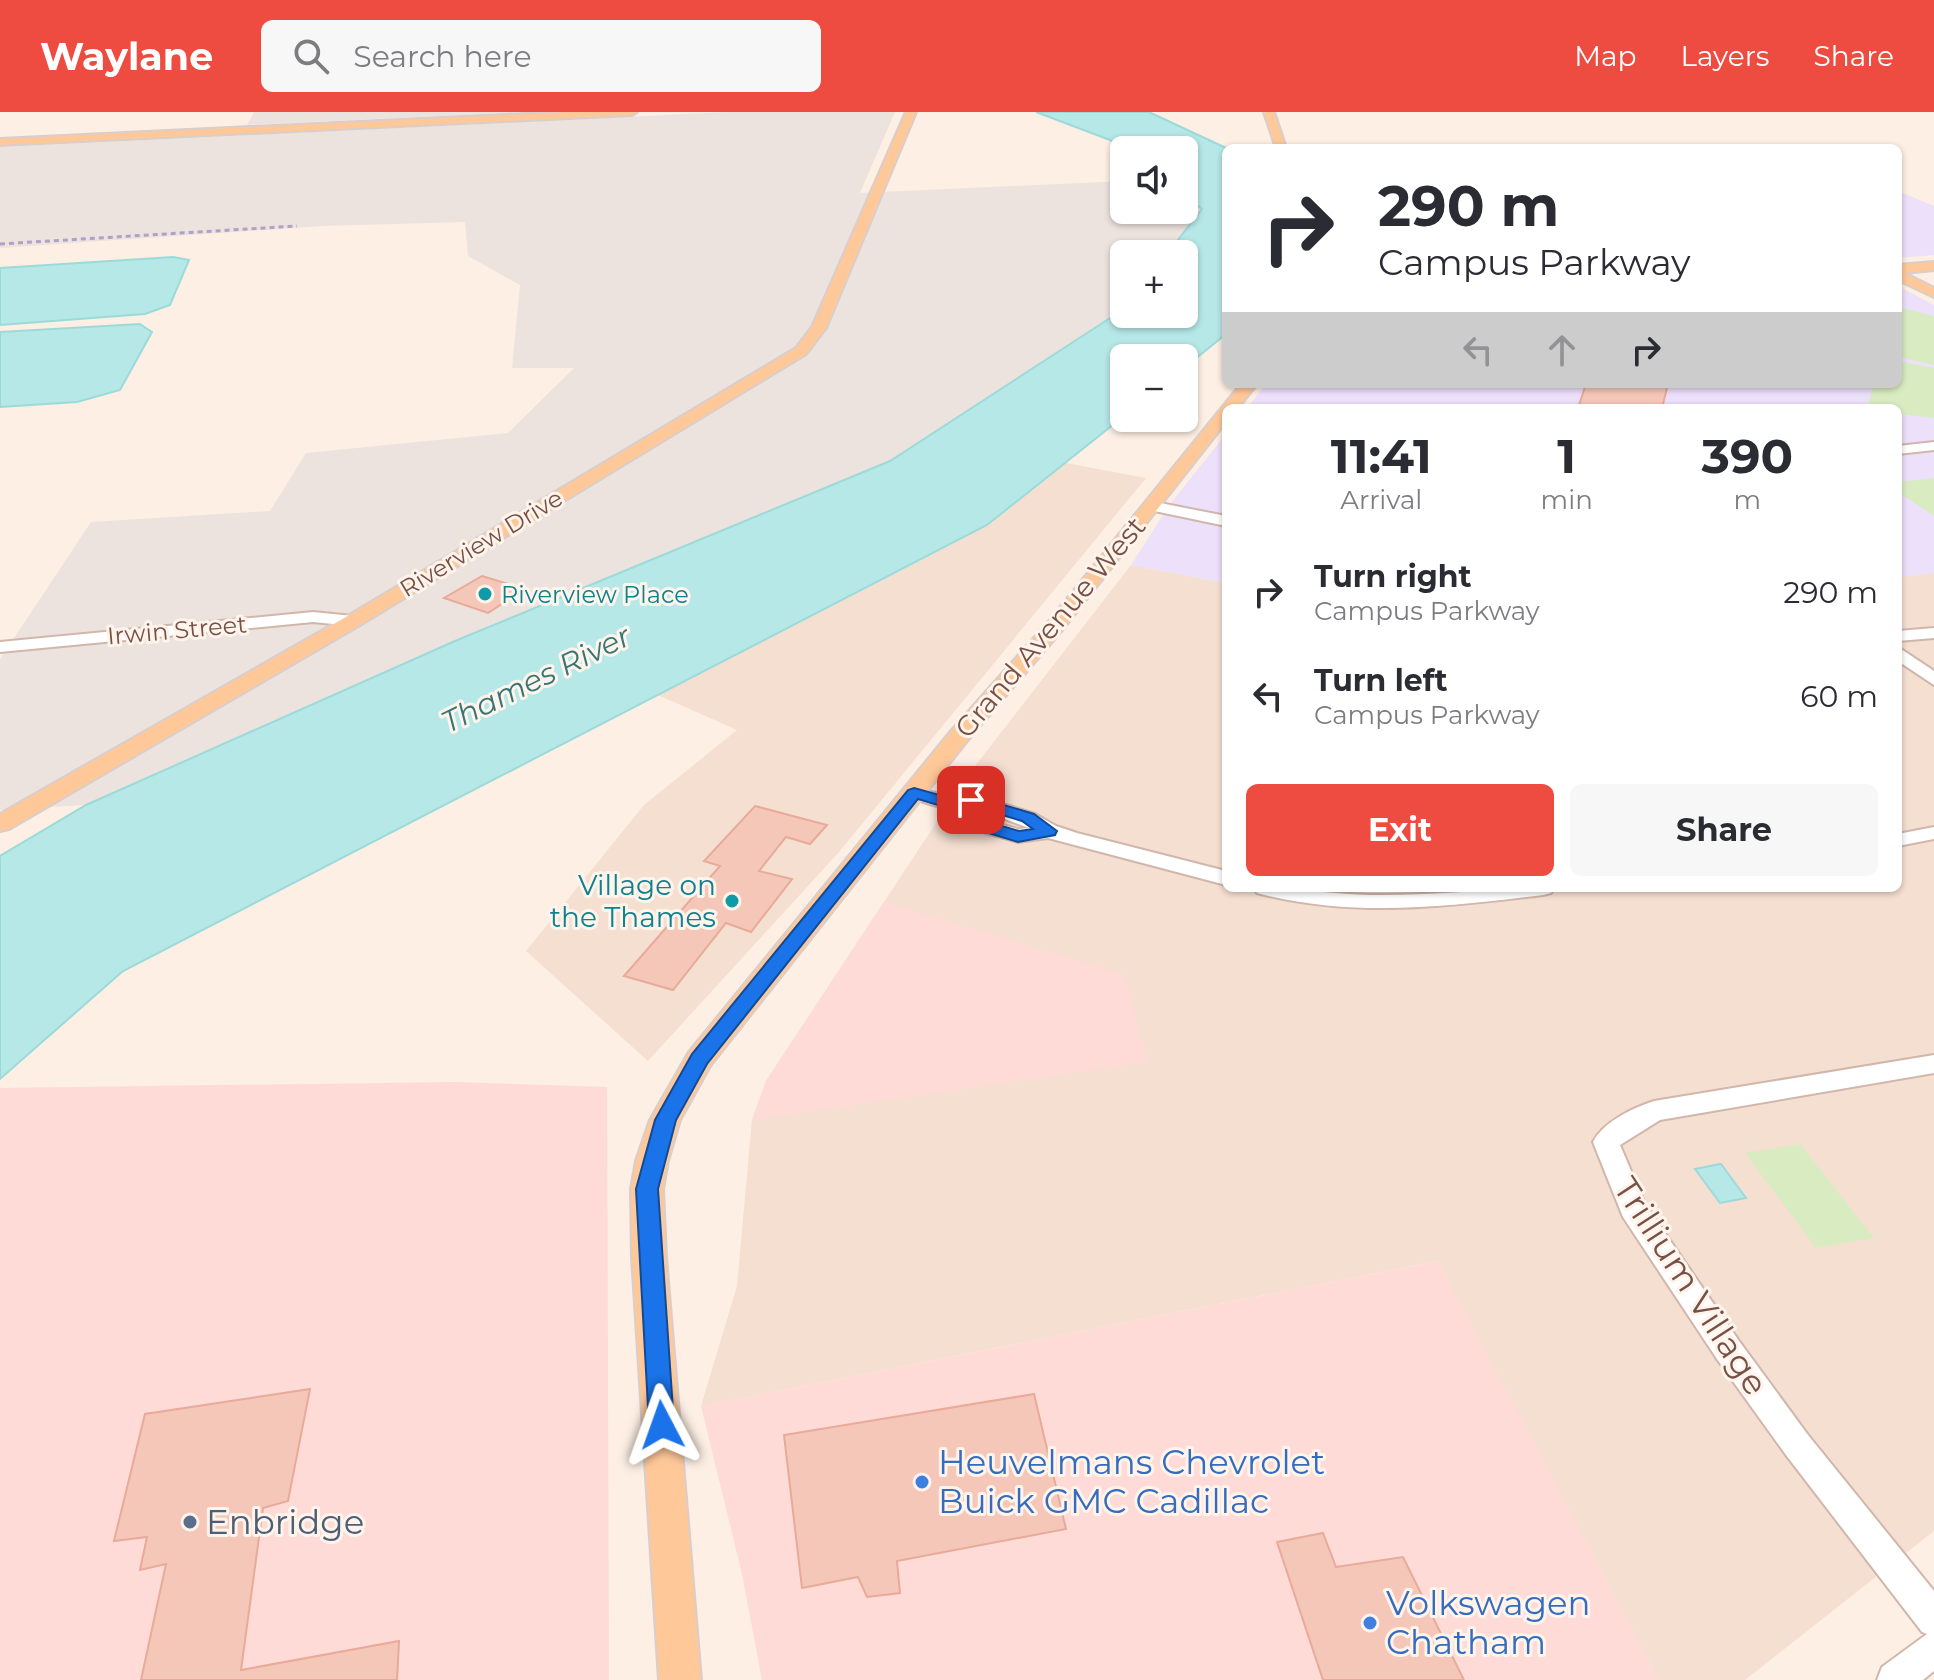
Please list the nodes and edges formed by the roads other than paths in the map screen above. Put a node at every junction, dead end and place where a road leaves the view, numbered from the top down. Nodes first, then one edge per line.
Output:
1 (632, 112) edge
2 (911, 112) edge
3 (1269, 112) edge
4 (0, 142) edge
5 (1280, 144) edge
6 (1934, 266) edge
7 (1902, 271) edge
8 (1902, 274) edge
9 (1934, 293) edge
10 (1246, 388) edge
11 (1232, 404) edge
12 (1222, 416) edge
13 (1934, 446) edge
14 (1902, 450) edge
15 (1150, 506) junction
16 (1222, 520) edge
17 (353, 621) junction
18 (1934, 633) edge
19 (1902, 636) edge
20 (0, 647) edge
21 (1902, 655) edge
22 (1934, 680) edge
23 (914, 793) junction
24 (0, 824) edge
25 (1934, 833) edge
26 (1902, 839) edge
27 (1222, 877) edge
28 (1294, 892) edge
29 (1474, 892) edge
30 (1422, 895) edge
31 (1934, 1064) edge
32 (1934, 1620) edge
33 (1934, 1649) edge
34 (680, 1680) edge
35 (1895, 1680) edge

1 - 4 main road
2 - 17 main road, Riverview Drive
3 - 5 main road
6 - 7 main road
8 - 9 main road
10 - 11 main road, Grand Avenue West
12 - 15 main road, Grand Avenue West
13 - 14 street
15 - 16 street
15 - 23 main road, Grand Avenue West
17 - 20 street, Irwin Street
17 - 24 main road, Riverview Drive
18 - 19 street
21 - 22 street
23 - 27 street
23 - 34 main road, Grand Avenue West
25 - 26 street
28 - 30 street
29 - 30 street
31 - 32 street, Trillium Village
33 - 35 street

